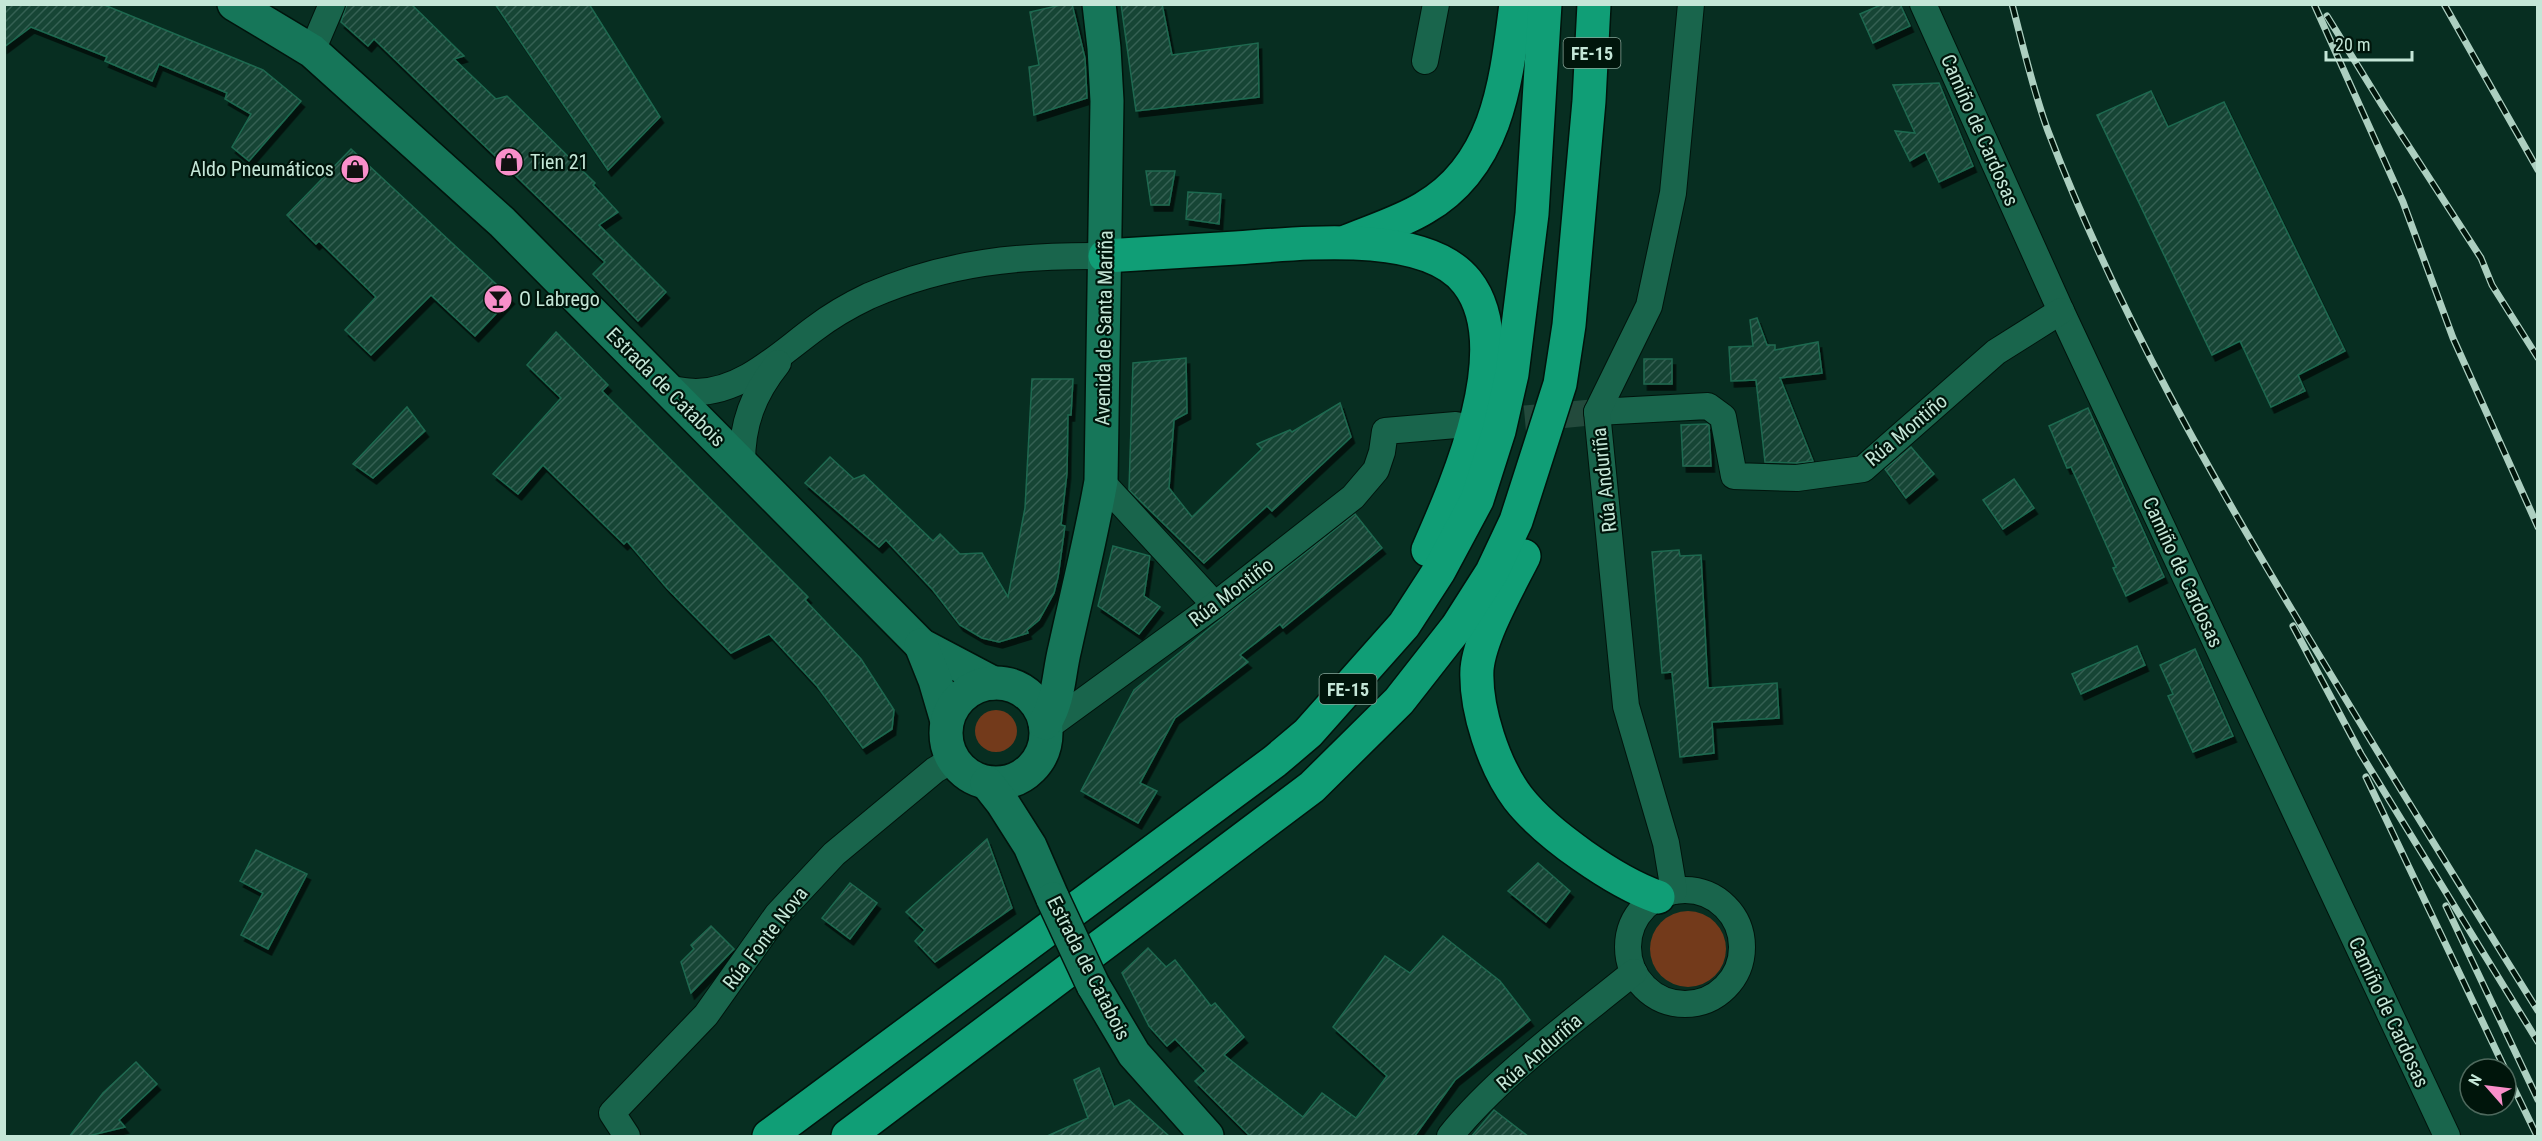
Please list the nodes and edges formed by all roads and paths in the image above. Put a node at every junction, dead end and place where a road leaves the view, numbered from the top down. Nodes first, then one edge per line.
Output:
1 (234, 4) edge
2 (332, 4) edge
3 (1099, 4) edge
4 (1436, 4) edge
5 (1516, 4) edge
6 (1545, 4) edge
7 (1594, 4) edge
8 (1691, 4) edge
9 (1923, 4) edge
10 (312, 51) junction
11 (1425, 61) dead end
12 (1589, 101) junction
13 (1348, 241) junction
14 (1105, 256) junction
15 (2061, 311) junction
16 (787, 351) junction
17 (669, 388) junction
18 (1597, 412) junction
19 (1456, 425) dead end
20 (742, 463) junction
21 (1101, 481) junction
22 (1215, 605) junction
23 (921, 645) junction
24 (1064, 649) junction
25 (998, 683) junction
26 (946, 721) junction
27 (1045, 726) junction
28 (1308, 733) junction
29 (952, 760) junction
30 (1026, 773) junction
31 (987, 783) junction
32 (1030, 846) junction
33 (1666, 894) junction
34 (1634, 972) junction
35 (627, 1137) edge
36 (769, 1137) edge
37 (848, 1137) edge
38 (1207, 1137) edge
39 (1450, 1137) edge
40 (2447, 1137) edge

1 - 10 main road, Estrada de Catabois
2 - 10 street
3 - 14 main road, Avenida de Santa Mariña
4 - 11 street
5 - 13 highway
6 - 28 highway, FE-15
7 - 12 highway, FE-15
8 - 18 street, Rúa Anduriña
9 - 15 street, Camiño de Cardosas
10 - 17 main road, Estrada de Catabois
12 - 33 highway
12 - 37 highway, FE-15
13 - 14 highway
13 - 28 highway
14 - 16 street
14 - 21 main road, Avenida de Santa Mariña
15 - 18 street, Rúa Montiño
15 - 40 street, Camiño de Cardosas
16 - 17 street
16 - 20 street
17 - 20 main road, Estrada de Catabois
18 - 33 street, Rúa Anduriña
19 - 22 street, Rúa Montiño
20 - 23 main road, Estrada de Catabois
21 - 22 street
21 - 24 main road, Avenida de Santa Mariña
22 - 27 street, Rúa Montiño
23 - 25 main road, Estrada de Catabois
23 - 26 main road, Estrada de Catabois
24 - 25 main road
24 - 27 main road, Avenida de Santa Mariña
25 - 26 main road
25 - 27 main road
26 - 29 main road
27 - 30 main road
28 - 36 highway, FE-15
29 - 31 main road
29 - 35 street, Rúa Fonte Nova
30 - 31 main road
30 - 32 main road, Estrada de Catabois
31 - 32 main road, Estrada de Catabois
32 - 38 main road, Estrada de Catabois, bridge
33 - 34 street
33 - 34 street
34 - 39 street, Rúa Anduriña

